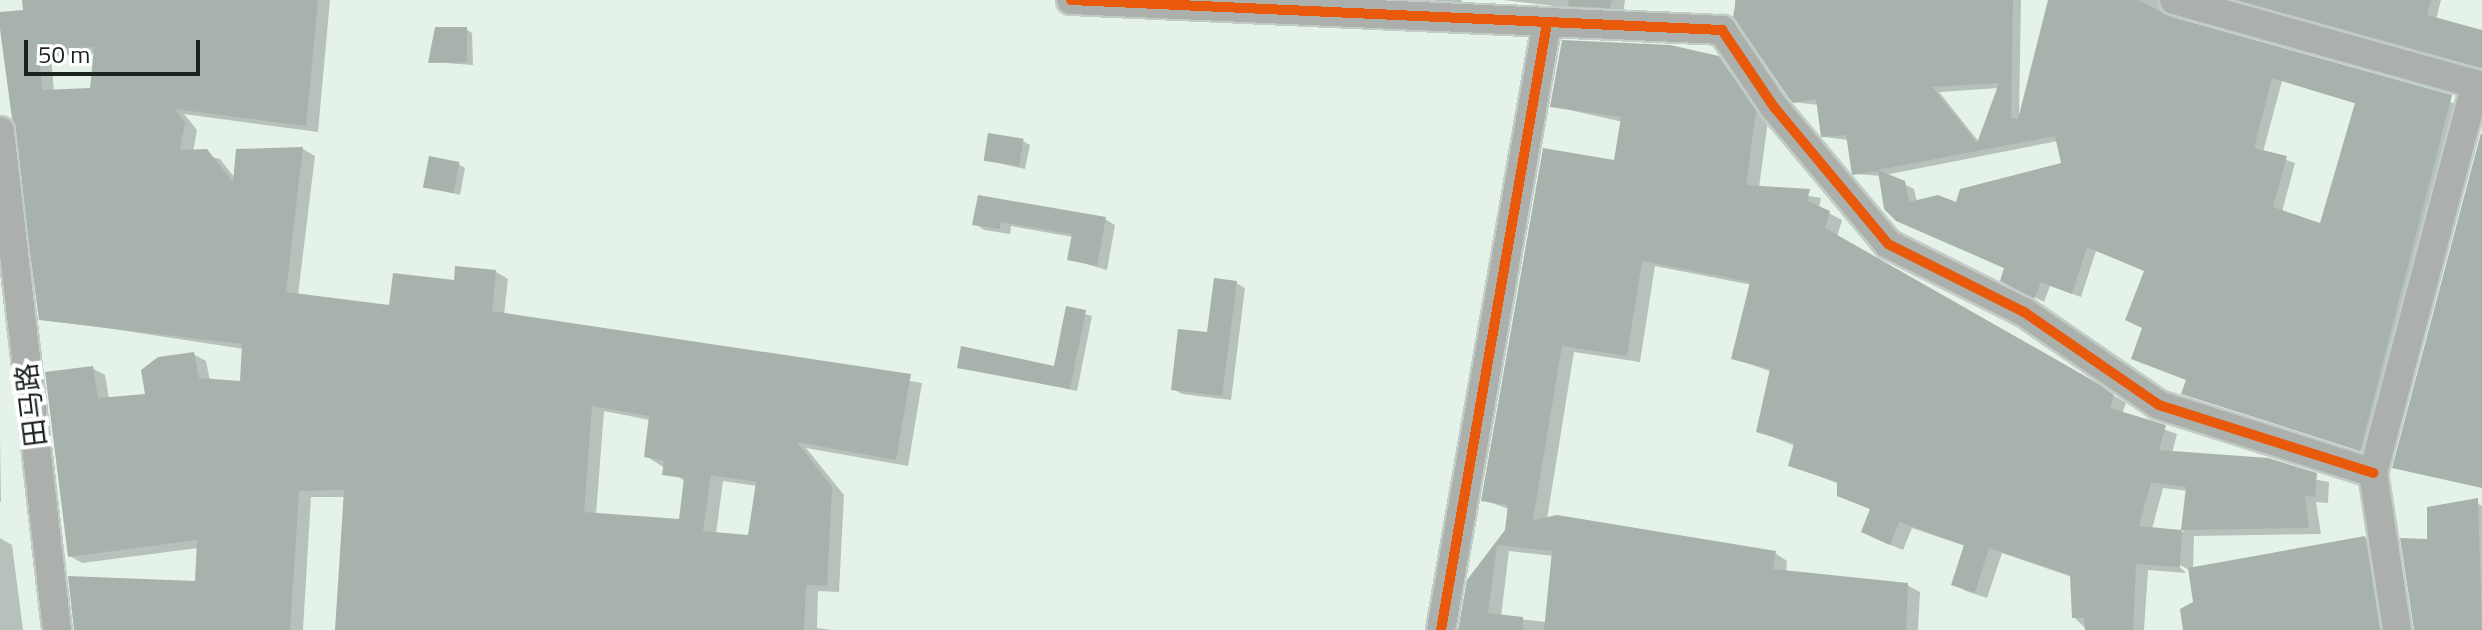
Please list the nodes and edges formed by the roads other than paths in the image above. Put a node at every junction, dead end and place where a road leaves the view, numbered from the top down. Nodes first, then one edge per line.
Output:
1 (1071, 0) edge
2 (2174, 0) edge
3 (1547, 23) junction
4 (2479, 85) edge
5 (0, 131) edge
6 (2373, 473) junction
7 (57, 630) edge
8 (1441, 630) edge
9 (2397, 630) edge

1 - 3 street
2 - 4 street
3 - 6 street
3 - 8 street
4 - 6 street
5 - 7 street, 田马路
6 - 9 street

